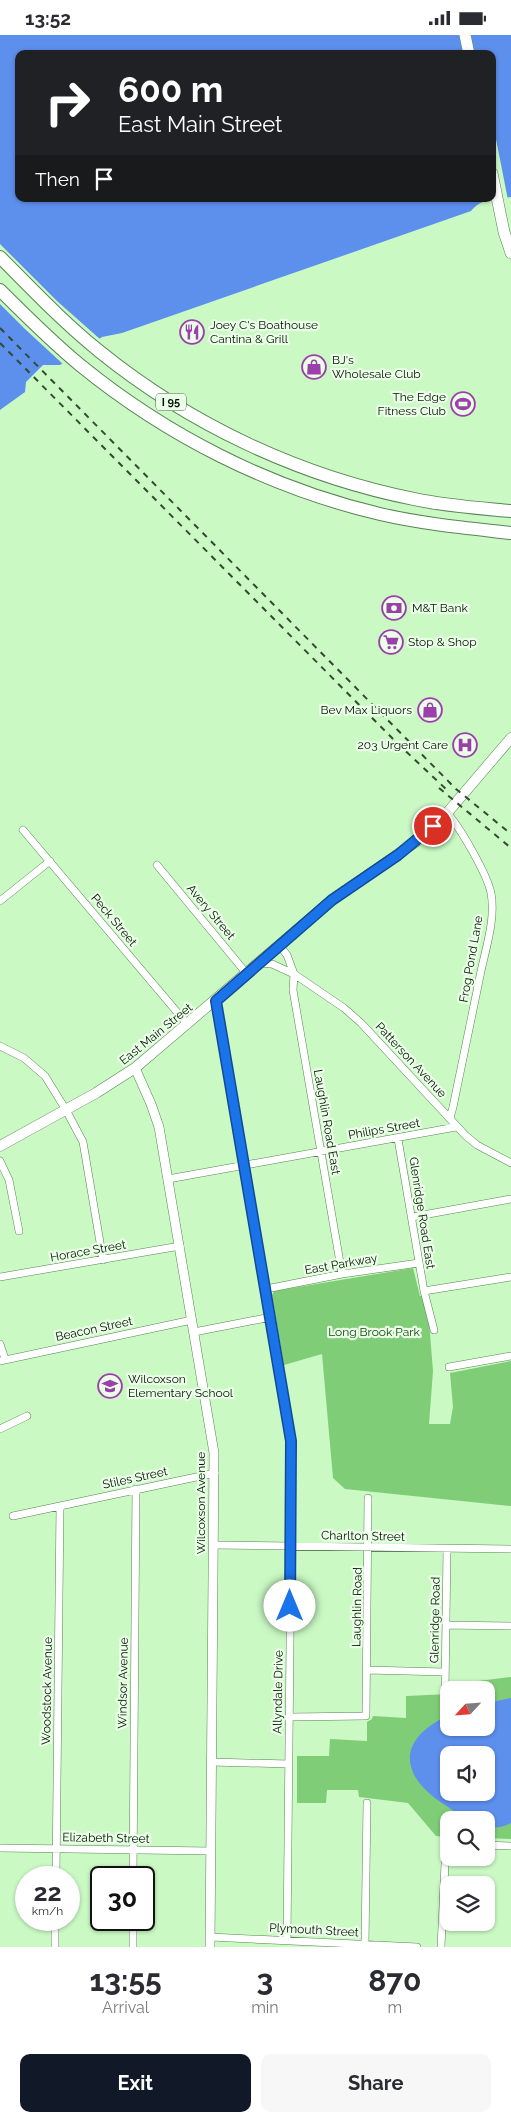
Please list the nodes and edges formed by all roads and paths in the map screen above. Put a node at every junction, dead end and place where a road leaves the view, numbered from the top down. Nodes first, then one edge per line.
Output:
1 (465, 35) edge
2 (468, 50) edge
3 (496, 191) edge
4 (511, 253) edge
5 (0, 257) edge
6 (0, 289) edge
7 (511, 511) edge
8 (511, 533) edge
9 (511, 738) edge
10 (447, 813) junction
11 (23, 830) dead end
12 (50, 861) junction
13 (157, 865) dead end
14 (0, 901) edge
15 (279, 945) junction
16 (259, 963) junction
17 (247, 973) junction
18 (294, 974) junction
19 (216, 1001) junction
20 (188, 1025) junction
21 (0, 1047) edge
22 (135, 1068) junction
23 (66, 1110) junction
24 (450, 1118) junction
25 (456, 1127) junction
26 (398, 1139) junction
27 (0, 1146) edge
28 (320, 1151) junction
29 (0, 1161) edge
30 (511, 1163) edge
31 (245, 1165) junction
32 (168, 1179) junction
33 (511, 1199) edge
34 (412, 1217) junction
35 (19, 1231) dead end
36 (180, 1246) junction
37 (103, 1260) junction
38 (419, 1263) junction
39 (342, 1275) junction
40 (0, 1277) edge
41 (511, 1277) edge
42 (266, 1289) junction
43 (424, 1291) junction
44 (271, 1317) junction
45 (192, 1320) junction
46 (434, 1330) dead end
47 (194, 1331) junction
48 (0, 1344) edge
49 (511, 1356) edge
50 (2, 1360) edge
51 (449, 1367) dead end
52 (27, 1417) dead end
53 (0, 1429) edge
54 (215, 1473) junction
55 (136, 1489) junction
56 (368, 1498) dead end
57 (60, 1506) junction
58 (13, 1516) dead end
59 (214, 1545) junction
60 (290, 1545) junction
61 (369, 1547) junction
62 (447, 1549) junction
63 (511, 1549) edge
64 (446, 1625) junction
65 (511, 1626) edge
66 (367, 1670) junction
67 (445, 1672) junction
68 (445, 1681) edge
69 (290, 1717) junction
70 (212, 1762) junction
71 (288, 1764) junction
72 (366, 1803) dead end
73 (495, 1845) edge
74 (511, 1846) edge
75 (0, 1848) edge
76 (56, 1848) junction
77 (133, 1850) junction
78 (211, 1851) junction
79 (56, 1866) edge
80 (133, 1866) edge
81 (446, 1866) edge
82 (55, 1931) edge
83 (133, 1931) edge
84 (210, 1937) junction
85 (287, 1940) junction
86 (365, 1944) junction
87 (55, 1947) edge
88 (133, 1947) edge
89 (210, 1947) edge
90 (417, 1947) edge
91 (441, 1947) edge

1 - 2 main road
3 - 4 main road
5 - 7 highway, I 95
6 - 8 highway, I 95
9 - 10 main road, East Main Street
10 - 15 main road, East Main Street
10 - 24 street, Frog Pond Lane
11 - 12 street, Peck Street
12 - 14 street
12 - 20 street, Peck Street
13 - 17 street, Avery Street
15 - 16 main road, East Main Street
15 - 18 street
16 - 17 main road, East Main Street
16 - 18 street, Patterson Avenue
17 - 19 main road, East Main Street
18 - 24 street, Patterson Avenue
18 - 28 street, Laughlin Road East
19 - 20 main road, East Main Street
19 - 31 street, Allyndale Drive
20 - 22 main road, East Main Street
21 - 23 street
22 - 23 main road, East Main Street
22 - 32 street, Wilcoxson Avenue
23 - 27 main road, East Main Street
23 - 37 street
24 - 25 street, Patterson Avenue
25 - 26 street, Philips Street
25 - 30 street, Patterson Avenue
26 - 28 street, Philips Street
26 - 34 street, Glenridge Road East
28 - 31 street, Philips Street
28 - 39 street, Laughlin Road East
29 - 35 street
31 - 32 street, Philips Street
31 - 42 street, Allyndale Drive
32 - 36 street, Wilcoxson Avenue
33 - 34 street
34 - 38 street, Glenridge Road East
36 - 37 street, Horace Street
36 - 45 street, Wilcoxson Avenue
37 - 40 street, Horace Street
38 - 39 street, East Parkway
38 - 43 street, Glenridge Road East
39 - 42 street, East Parkway
41 - 43 street
42 - 44 street, Allyndale Drive
43 - 46 street
44 - 47 street
44 - 60 street, Allyndale Drive
45 - 47 street, Wilcoxson Avenue
45 - 50 street, Beacon Street
47 - 54 street, Wilcoxson Avenue
48 - 50 street
49 - 51 street
52 - 53 street
54 - 55 street, Stiles Street
54 - 59 street, Wilcoxson Avenue
55 - 57 street, Stiles Street
55 - 77 street, Windsor Avenue
56 - 61 street, Laughlin Road
57 - 58 street, Stiles Street
57 - 76 street, Woodstock Avenue
59 - 60 street, Charlton Street
59 - 70 street, Wilcoxson Avenue
60 - 61 street, Charlton Street
60 - 69 street, Allyndale Drive
61 - 62 street, Charlton Street
61 - 66 street, Laughlin Road
62 - 63 street, Charlton Street
62 - 64 street, Glenridge Road
64 - 65 street
64 - 67 street, Glenridge Road
66 - 67 street
66 - 69 street, Laughlin Road
67 - 68 street, Glenridge Road
69 - 71 street, Allyndale Drive
70 - 71 street
70 - 78 street, Wilcoxson Avenue
71 - 85 street, Allyndale Drive
72 - 86 street
73 - 74 street
75 - 76 street, Elizabeth Street
76 - 77 street, Elizabeth Street
76 - 79 street, Woodstock Avenue
77 - 78 street, Elizabeth Street
77 - 80 street, Windsor Avenue
78 - 84 street, Wilcoxson Avenue
81 - 91 street
82 - 87 street
83 - 88 street
84 - 85 street, Plymouth Street
84 - 89 street, Wilcoxson Avenue
85 - 86 street, Plymouth Street
86 - 90 street, Plymouth Street

